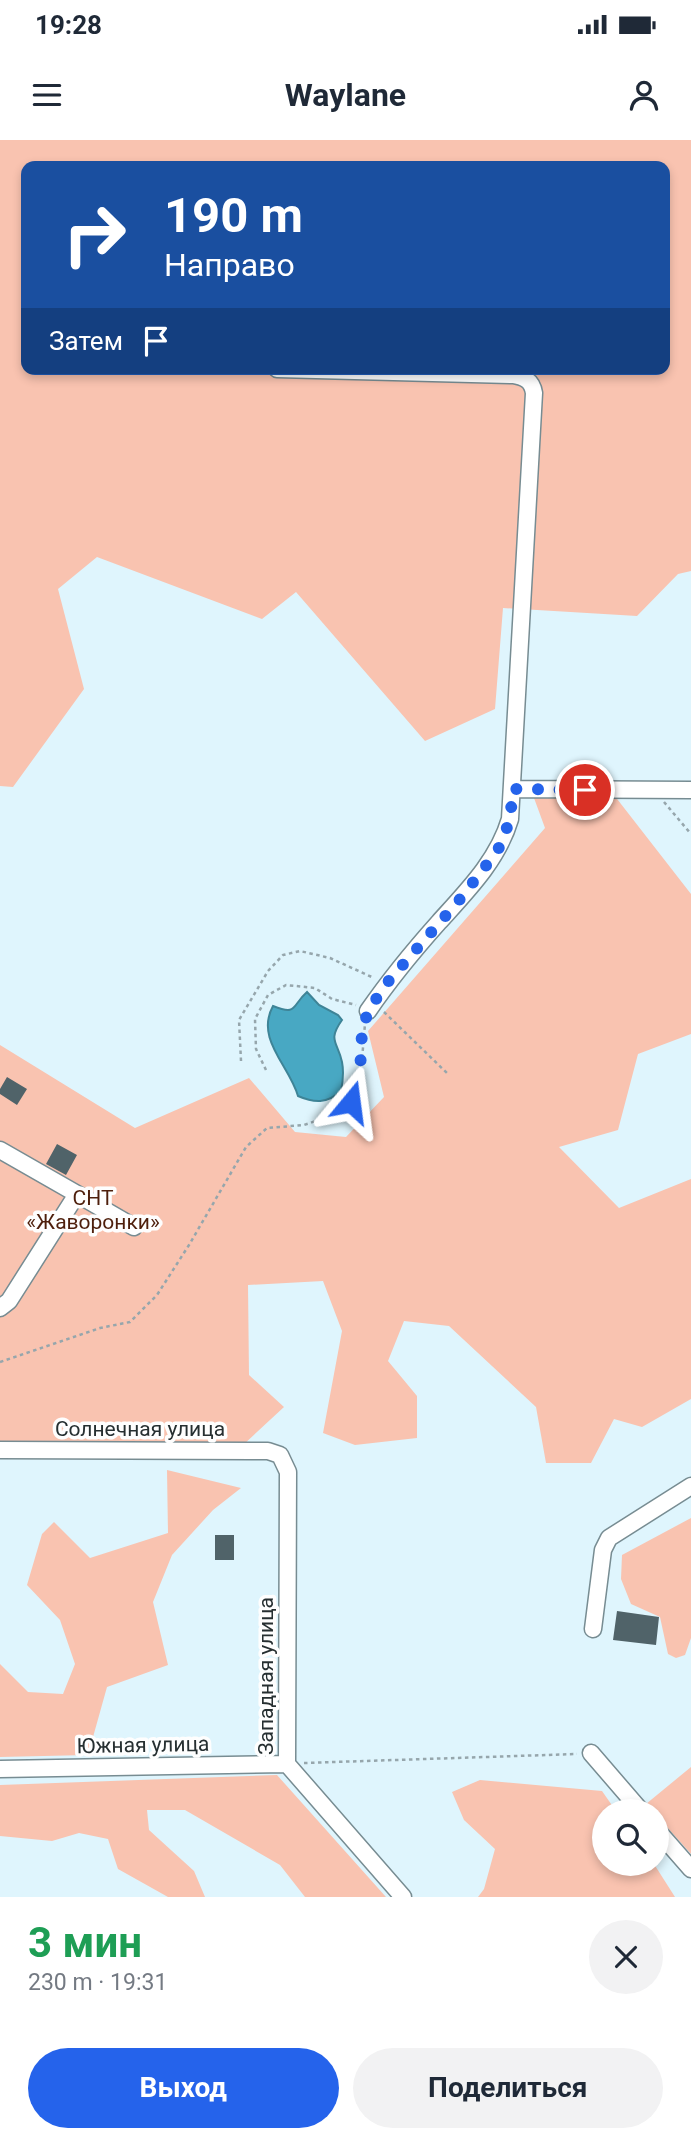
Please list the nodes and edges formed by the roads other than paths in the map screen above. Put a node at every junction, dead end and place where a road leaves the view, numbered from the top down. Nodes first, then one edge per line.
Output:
1 (513, 375) edge
2 (513, 789) junction
3 (691, 790) edge
4 (371, 1007) road end
5 (0, 1150) edge
6 (77, 1194) junction
7 (134, 1227) dead end
8 (0, 1308) edge
9 (0, 1450) edge
10 (280, 1455) joint
11 (691, 1486) edge
12 (593, 1629) dead end
13 (591, 1753) road end
14 (286, 1764) junction
15 (0, 1769) edge
16 (631, 1799) edge
17 (669, 1844) edge
18 (691, 1869) edge
19 (403, 1897) edge

1 - 2 street
2 - 3 street
2 - 4 street
5 - 6 street
6 - 7 street
6 - 8 street
9 - 10 street, Солнечная улица
10 - 14 street, Западная улица
11 - 12 street
13 - 16 street
14 - 15 street, Южная улица
14 - 19 street, Западная улица
17 - 18 street

